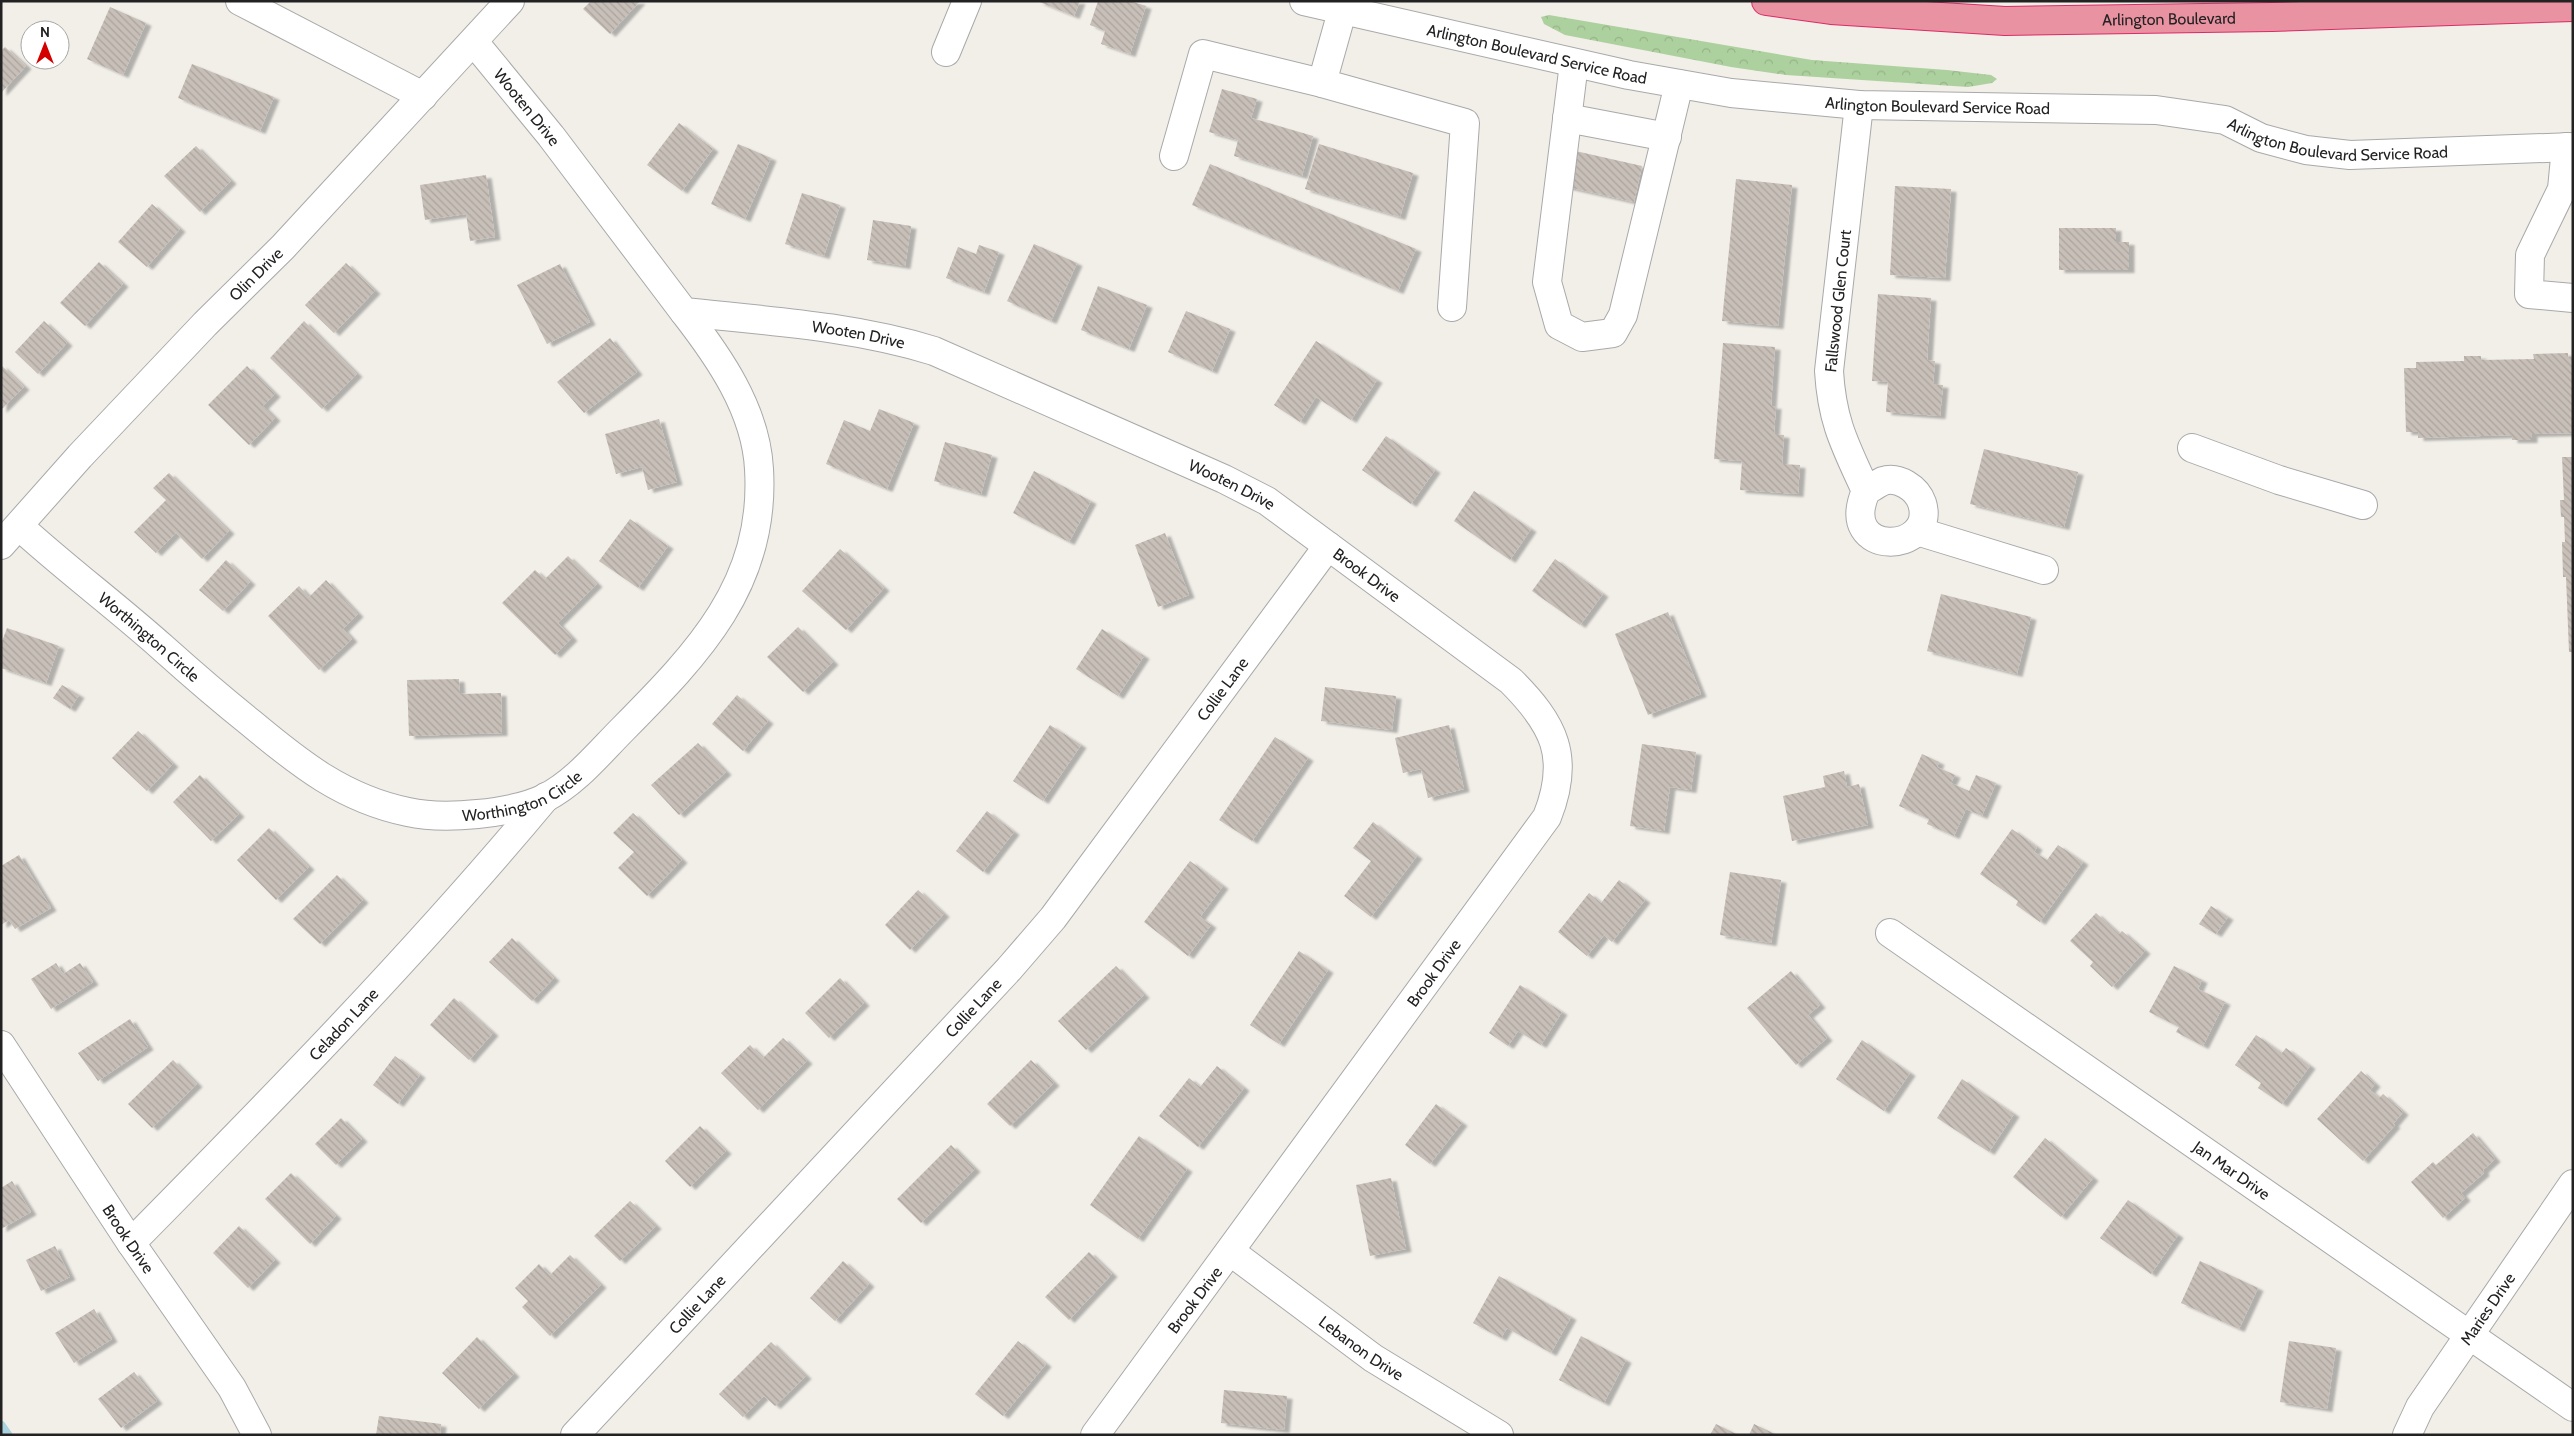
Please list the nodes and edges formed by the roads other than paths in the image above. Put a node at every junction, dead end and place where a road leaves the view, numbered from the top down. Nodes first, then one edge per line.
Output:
1 (240, 1) edge
2 (510, 1) edge
3 (967, 1) edge
4 (1304, 1) edge
5 (1766, 1) edge
6 (1344, 6) edge
7 (2573, 7) edge
8 (474, 42) junction
9 (946, 52) dead end
10 (1574, 62) junction
11 (1322, 83) junction
12 (1679, 84) junction
13 (423, 96) junction
14 (1859, 105) junction
15 (1567, 118) junction
16 (1667, 137) junction
17 (2570, 147) edge
18 (1174, 156) dead end
19 (2560, 214) edge
20 (2573, 298) edge
21 (1452, 308) dead end
22 (684, 312) junction
23 (2192, 448) dead end
24 (1866, 491) junction
25 (2363, 505) dead end
26 (1916, 531) junction
27 (10, 535) edge
28 (1328, 546) junction
29 (2044, 570) dead end
30 (546, 797) junction
31 (1890, 933) dead end
32 (1, 1045) edge
33 (2573, 1184) edge
34 (131, 1243) junction
35 (1231, 1252) junction
36 (2468, 1334) junction
37 (2573, 1407) edge
38 (256, 1435) edge
39 (575, 1435) edge
40 (1095, 1435) edge
41 (1499, 1435) edge
42 (2407, 1435) edge

1 - 13 street
2 - 8 street, Olin Drive
3 - 9 street
4 - 6 street, Arlington Boulevard Service Road
5 - 7 highway, Arlington Boulevard
6 - 10 street, Arlington Boulevard Service Road
6 - 11 street
8 - 13 street, Olin Drive
8 - 22 street, Wooten Drive
10 - 12 street, Arlington Boulevard Service Road
10 - 15 street
11 - 18 street
11 - 21 street
12 - 14 street, Arlington Boulevard Service Road
12 - 16 street
13 - 27 street, Olin Drive
14 - 17 street, Arlington Boulevard Service Road
14 - 24 street, Fallswood Glen Court
15 - 16 street
15 - 16 street
17 - 19 street
19 - 20 street
22 - 28 street, Wooten Drive
22 - 30 street, Worthington Circle
23 - 25 street
24 - 26 street
24 - 26 street
26 - 29 street
27 - 30 street, Worthington Circle
28 - 35 street, Brook Drive
28 - 39 street, Collie Lane
30 - 34 street, Celadon Lane
31 - 36 street, Jan Mar Drive
32 - 34 street, Brook Drive
33 - 36 street, Maries Drive
34 - 38 street, Brook Drive
35 - 40 street, Brook Drive
35 - 41 street, Lebanon Drive
36 - 37 street, Jan Mar Drive
36 - 42 street, Maries Drive

